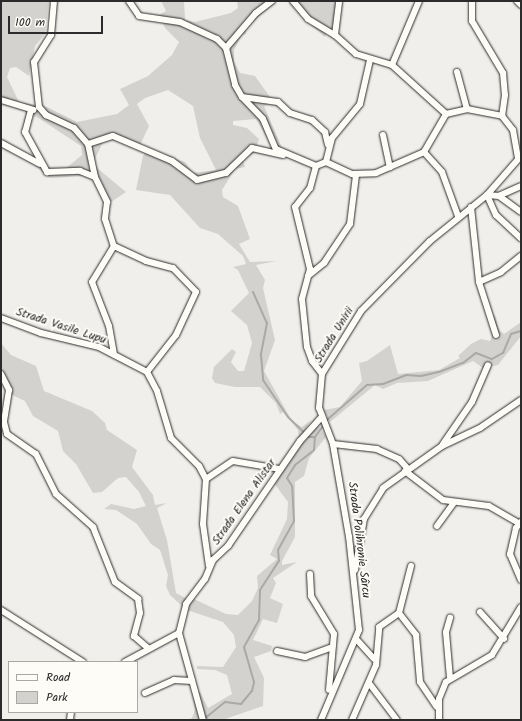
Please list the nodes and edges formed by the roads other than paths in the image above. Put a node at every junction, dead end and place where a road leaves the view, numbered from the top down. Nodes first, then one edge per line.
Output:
1 (54, 1) edge
2 (129, 1) edge
3 (272, 1) edge
4 (294, 1) edge
5 (340, 1) edge
6 (419, 1) edge
7 (472, 1) edge
8 (516, 1) edge
9 (521, 5) edge
10 (336, 36) junction
11 (226, 48) junction
12 (370, 60) junction
13 (392, 65) junction
14 (457, 72) dead end
15 (242, 97) junction
16 (1, 100) edge
17 (39, 109) junction
18 (467, 109) junction
19 (31, 110) junction
20 (446, 114) junction
21 (502, 116) junction
22 (383, 135) dead end
23 (1, 143) edge
24 (88, 144) junction
25 (328, 145) junction
26 (424, 152) junction
27 (284, 155) junction
28 (520, 157) edge
29 (326, 162) junction
30 (41, 165) junction
31 (316, 166) junction
32 (390, 167) junction
33 (356, 175) junction
34 (95, 177) junction
35 (521, 186) edge
36 (487, 195) junction
37 (499, 196) junction
38 (471, 207) junction
39 (521, 212) edge
40 (458, 216) junction
41 (521, 238) edge
42 (114, 246) junction
43 (521, 256) edge
44 (308, 276) junction
45 (479, 282) junction
46 (1, 318) edge
47 (496, 335) dead end
48 (114, 355) junction
49 (488, 365) dead end
50 (147, 372) junction
51 (1, 374) edge
52 (322, 374) junction
53 (521, 400) edge
54 (321, 418) junction
55 (333, 444) junction
56 (442, 446) junction
57 (280, 469) junction
58 (407, 470) junction
59 (206, 479) junction
60 (454, 503) junction
61 (520, 522) edge
62 (437, 526) dead end
63 (209, 566) junction
64 (411, 566) dead end
65 (310, 574) dead end
66 (353, 578) junction
67 (521, 580) edge
68 (521, 606) edge
69 (1, 610) edge
70 (480, 612) dead end
71 (399, 613) junction
72 (450, 618) dead end
73 (179, 634) junction
74 (504, 639) junction
75 (358, 640) junction
76 (332, 647) junction
77 (148, 648) junction
78 (277, 651) dead end
79 (81, 661) edge
80 (127, 661) edge
81 (376, 665) junction
82 (450, 678) junction
83 (192, 681) junction
84 (369, 683) junction
85 (145, 693) dead end
86 (329, 696) junction
87 (437, 707) junction
88 (203, 720) edge
89 (321, 720) edge
90 (352, 720) edge
91 (397, 720) edge
92 (439, 720) edge

1 - 17 street
2 - 11 street
3 - 11 street
4 - 10 street
5 - 10 street
6 - 13 street
7 - 21 street
8 - 9 street
10 - 12 street
11 - 15 street
12 - 13 street
12 - 25 street
13 - 20 street
14 - 18 street
15 - 25 street
15 - 27 street
16 - 19 street
17 - 19 street
17 - 24 street
18 - 20 street
18 - 21 street
19 - 30 street
20 - 26 street
21 - 28 street, Strada Unirii
22 - 32 street
23 - 30 street
24 - 27 street
24 - 34 street
25 - 29 street
26 - 32 street
26 - 40 street
27 - 31 street
28 - 36 street, Strada Unirii
29 - 31 street
29 - 33 street
30 - 34 street
31 - 44 street
32 - 33 street
33 - 44 street
34 - 42 street
35 - 37 street
36 - 37 street
36 - 38 street, Strada Unirii
36 - 41 street
37 - 39 street
38 - 40 street, Strada Unirii
38 - 45 street
40 - 52 street, Strada Unirii
42 - 48 street
42 - 50 street
43 - 45 street
44 - 52 street
45 - 47 street
46 - 48 street, Strada Vasile Lupu
48 - 50 street, Strada Vasile Lupu
49 - 56 street
50 - 59 street
51 - 77 street
52 - 54 street, Strada Unirii
53 - 56 street
54 - 55 street, Strada Unirii
54 - 57 street, Strada Elena Alistar
55 - 58 street
55 - 66 street, Strada Polihronie Sârcu
56 - 58 street
57 - 59 street
57 - 63 street, Strada Elena Alistar
58 - 60 street
58 - 66 street
59 - 63 street
60 - 61 street
60 - 62 street
61 - 67 street
63 - 73 street, Strada Elena Alistar
64 - 71 street
65 - 76 street
66 - 75 street, Strada Polihronie Sârcu
68 - 74 street
69 - 79 street
70 - 74 street
71 - 81 street
71 - 87 street
72 - 82 street
73 - 77 street
73 - 83 street
74 - 82 street
75 - 81 street
75 - 86 street
76 - 78 street
76 - 86 street
77 - 80 street
81 - 84 street
82 - 87 street
83 - 85 street
83 - 88 street
84 - 90 street
84 - 91 street
86 - 89 street
87 - 92 street

